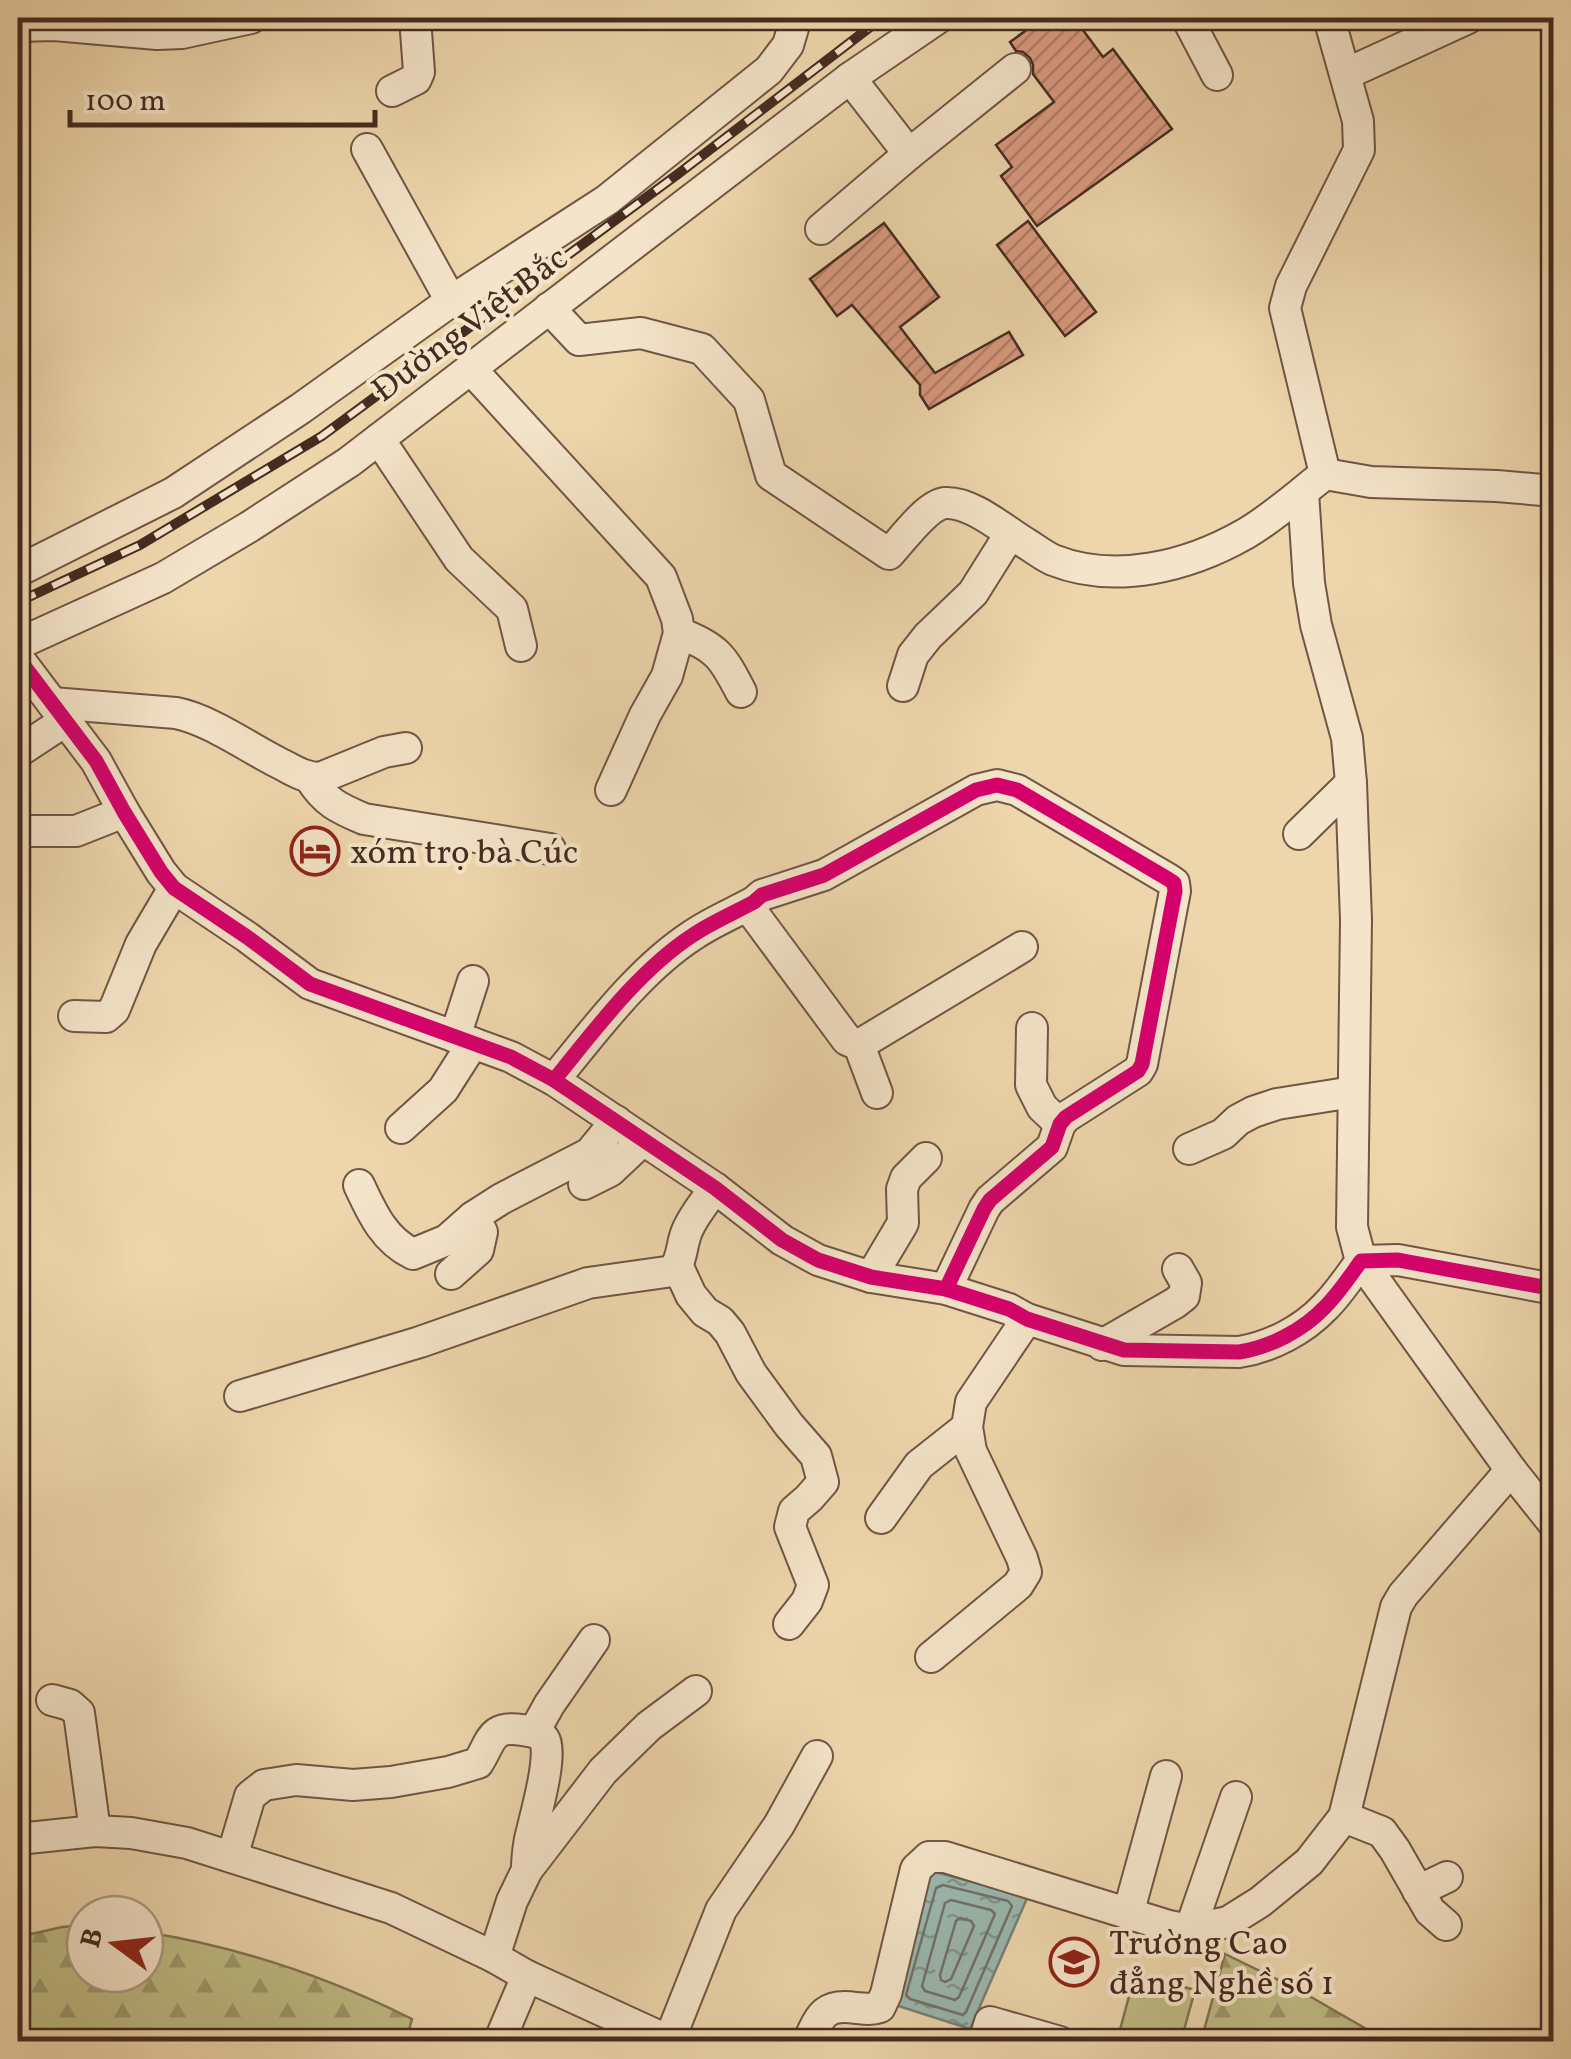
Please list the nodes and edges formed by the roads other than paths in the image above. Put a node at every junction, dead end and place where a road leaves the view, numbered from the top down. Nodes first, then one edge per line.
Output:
1 (251, 18) edge
2 (415, 18) edge
3 (796, 18) edge
4 (938, 18) edge
5 (1187, 18) edge
6 (1329, 18) edge
7 (1468, 18) edge
8 (18, 26) edge
9 (1425, 27) edge
10 (1014, 70) dead end
11 (1346, 74) junction
12 (1217, 75) dead end
13 (850, 78) junction
14 (392, 91) dead end
15 (367, 150) dead end
16 (909, 154) junction
17 (821, 229) dead end
18 (451, 301) junction
19 (549, 308) junction
20 (471, 368) junction
21 (379, 439) junction
22 (1314, 483) junction
23 (1554, 491) edge
24 (1010, 534) junction
25 (18, 571) edge
26 (679, 633) junction
27 (18, 644) edge
28 (522, 646) dead end
29 (18, 658) edge
30 (902, 686) dead end
31 (741, 692) dead end
32 (59, 712) junction
33 (406, 748) dead end
34 (18, 752) edge
35 (310, 778) junction
36 (1352, 782) junction
37 (611, 790) dead end
38 (124, 812) junction
39 (18, 831) edge
40 (1299, 834) dead end
41 (550, 848) dead end
42 (174, 888) junction
43 (754, 902) junction
44 (1022, 947) dead end
45 (473, 981) dead end
46 (74, 1016) dead end
47 (1032, 1028) dead end
48 (464, 1040) junction
49 (859, 1045) junction
50 (554, 1080) junction
51 (1353, 1092) junction
52 (877, 1093) dead end
53 (616, 1121) junction
54 (1060, 1124) junction
55 (401, 1128) dead end
56 (644, 1140) junction
57 (1190, 1149) dead end
58 (926, 1158) dead end
59 (584, 1184) dead end
60 (358, 1185) dead end
61 (715, 1188) junction
62 (473, 1218) junction
63 (1361, 1262) junction
64 (678, 1267) junction
65 (1178, 1269) dead end
66 (451, 1274) dead end
67 (870, 1278) junction
68 (946, 1289) junction
69 (1554, 1289) edge
70 (1026, 1319) junction
71 (1102, 1345) junction
72 (240, 1396) dead end
73 (967, 1427) junction
74 (1511, 1470) junction
75 (882, 1518) dead end
76 (1554, 1524) edge
77 (789, 1624) dead end
78 (594, 1640) dead end
79 (931, 1656) dead end
80 (696, 1692) dead end
81 (52, 1700) dead end
82 (534, 1732) junction
83 (817, 1756) dead end
84 (1166, 1776) dead end
85 (1236, 1798) dead end
86 (1344, 1817) junction
87 (95, 1831) junction
88 (18, 1840) edge
89 (232, 1857) junction
90 (527, 1870) junction
91 (1446, 1877) dead end
92 (1418, 1891) junction
93 (1128, 1914) junction
94 (1446, 1926) dead end
95 (1190, 1930) junction
96 (494, 1957) junction
97 (527, 1976) junction
98 (669, 2041) edge
99 (499, 2042) edge
100 (808, 2042) edge
101 (984, 2042) edge
102 (1060, 2042) edge

1 - 8 street
2 - 14 street
3 - 18 street
4 - 13 street, Đường Việt Bắc
5 - 12 street
6 - 11 street
7 - 9 street
9 - 11 street
10 - 16 street
11 - 22 street
13 - 16 street
13 - 19 street, Đường Việt Bắc
15 - 18 street
16 - 17 street
18 - 25 street
19 - 20 street, Đường Việt Bắc
19 - 24 street
20 - 21 street, Đường Việt Bắc
20 - 26 street
21 - 27 street, Đường Việt Bắc
21 - 28 street
22 - 23 street
22 - 24 street
22 - 36 street
24 - 30 street
26 - 31 street
26 - 37 street
29 - 32 street
32 - 34 street
32 - 35 street
32 - 38 street
33 - 35 street
35 - 41 street
36 - 40 street
36 - 51 street
38 - 39 street
38 - 42 street
42 - 46 street
42 - 48 street
43 - 49 street
43 - 50 street
43 - 54 street
44 - 49 street
45 - 48 street
47 - 54 street
48 - 50 street
48 - 55 street
49 - 52 street
50 - 53 street
51 - 57 street
51 - 63 street
53 - 56 street
53 - 62 street
54 - 68 street
56 - 59 street
56 - 61 street
58 - 67 street
60 - 62 street
61 - 64 street
61 - 67 street
62 - 66 street
63 - 69 street
63 - 71 street
63 - 74 street
64 - 72 street
64 - 77 street
65 - 71 street
67 - 68 street
68 - 70 street
70 - 71 street
70 - 73 street
73 - 75 street
73 - 79 street
74 - 76 street
74 - 86 street
78 - 82 street
80 - 90 street
81 - 87 street
82 - 89 street
82 - 90 street
83 - 98 street
84 - 93 street
85 - 95 street
86 - 92 street
86 - 95 street
87 - 88 street
87 - 89 street
89 - 96 street
90 - 96 street
91 - 92 street
92 - 94 street
93 - 95 street
93 - 100 street
96 - 97 street
97 - 98 street
97 - 99 street
101 - 102 street

